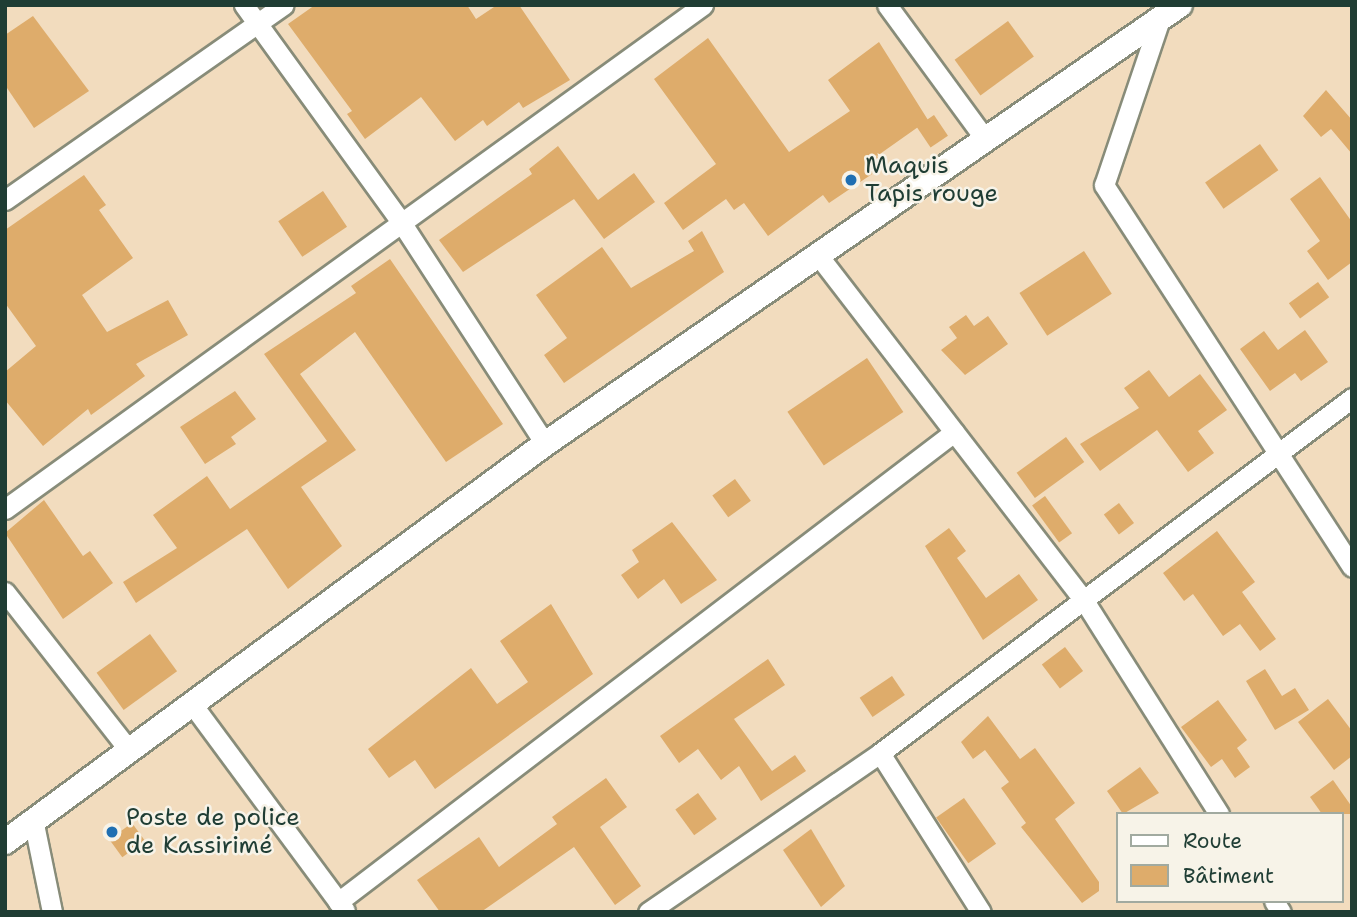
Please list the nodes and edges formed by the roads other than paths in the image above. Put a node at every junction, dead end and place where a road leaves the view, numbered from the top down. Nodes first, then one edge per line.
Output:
1 (244, 5) edge
2 (283, 5) edge
3 (703, 5) edge
4 (887, 5) edge
5 (1170, 12) edge
6 (257, 24) junction
7 (985, 139) junction
8 (5, 200) edge
9 (401, 222) junction
10 (821, 259) junction
11 (1352, 398) edge
12 (954, 432) junction
13 (545, 444) junction
14 (1282, 455) junction
15 (5, 509) edge
16 (1352, 567) edge
17 (5, 592) edge
18 (1085, 602) junction
19 (191, 704) junction
20 (129, 750) junction
21 (880, 753) junction
22 (1218, 812) edge
23 (34, 824) junction
24 (5, 842) edge
25 (342, 907) edge
26 (660, 908) edge
27 (52, 912) edge
28 (981, 912) edge

1 - 6 street
2 - 6 street
3 - 9 street
4 - 7 street
5 - 7 street
5 - 14 street
6 - 8 street
6 - 9 street
7 - 10 street
9 - 13 street
9 - 15 street
10 - 12 street
10 - 13 street
11 - 14 street
12 - 18 street
12 - 25 street
13 - 19 street
14 - 16 street
14 - 18 street
17 - 20 street
18 - 21 street
18 - 22 street
19 - 20 street
19 - 25 street
20 - 23 street
21 - 26 street
21 - 28 street
23 - 24 street
23 - 27 street

